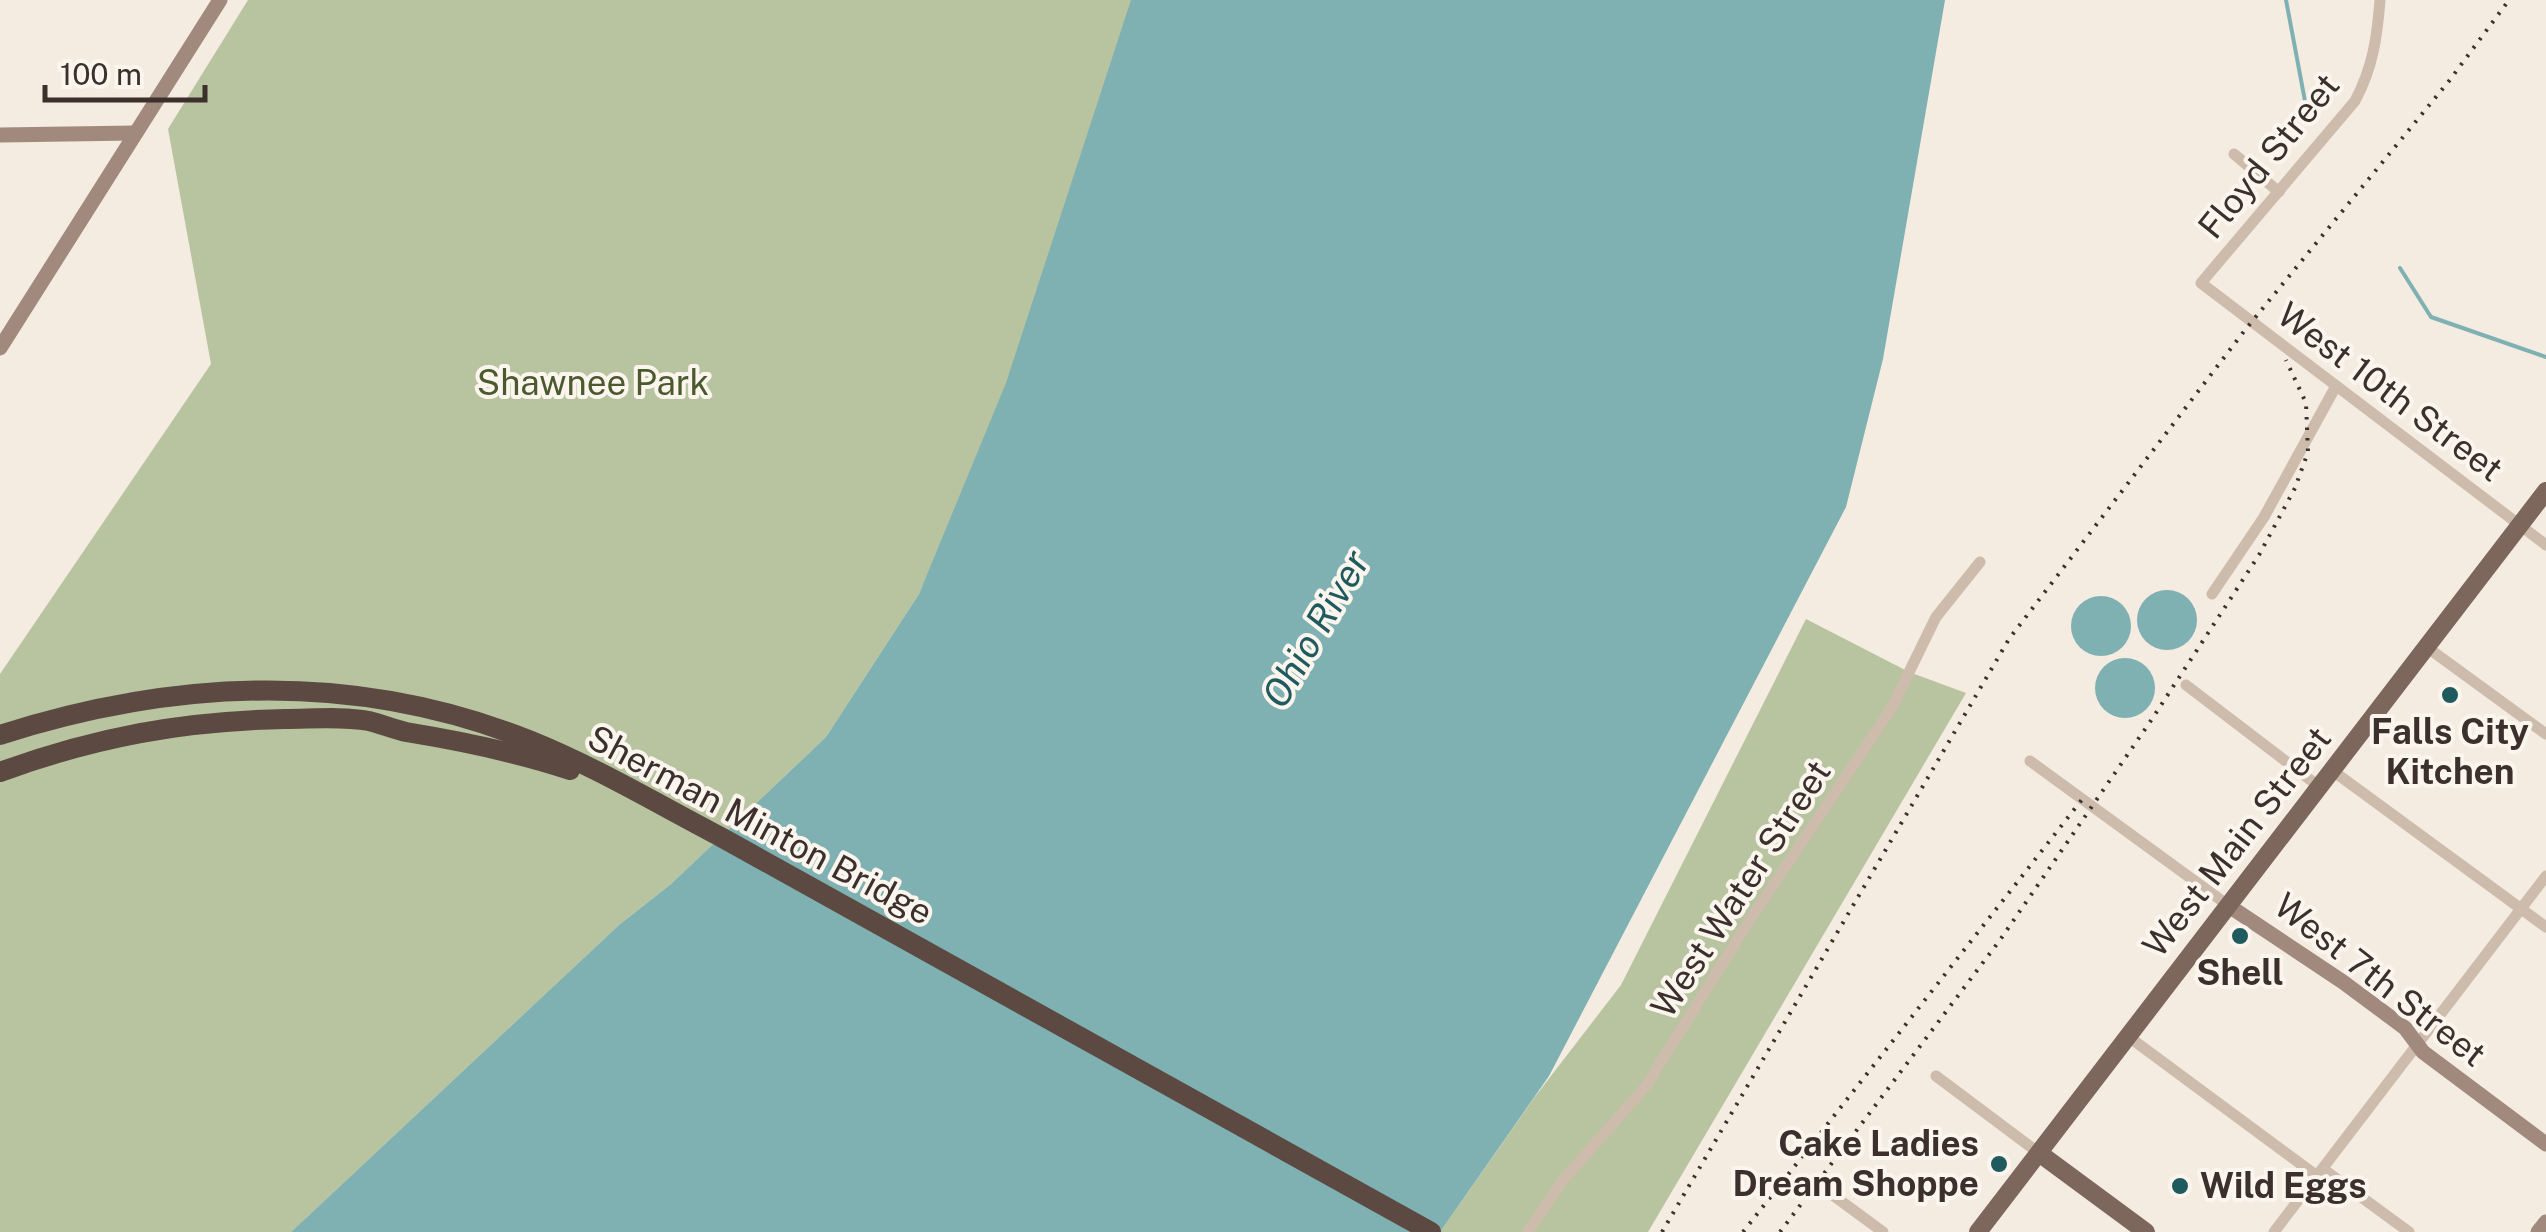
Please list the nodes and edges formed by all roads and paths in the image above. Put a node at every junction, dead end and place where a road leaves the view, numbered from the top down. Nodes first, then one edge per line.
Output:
1 (220, 0) edge
2 (2380, 0) edge
3 (136, 133) junction
4 (0, 135) edge
5 (2234, 154) dead end
6 (2278, 192) junction
7 (2201, 284) joint
8 (0, 348) edge
9 (2336, 386) junction
10 (2546, 491) edge
11 (2522, 526) junction
12 (2546, 544) edge
13 (1980, 562) dead end
14 (2212, 594) dead end
15 (2428, 648) junction
16 (2186, 684) dead end
17 (2546, 734) edge
18 (0, 735) edge
19 (0, 743) edge
20 (2030, 761) dead end
21 (2333, 771) junction
22 (0, 772) edge
23 (2320, 788) junction
24 (2546, 876) edge
25 (2229, 906) junction
26 (2521, 908) junction
27 (2546, 926) edge
28 (2129, 1037) junction
29 (2418, 1044) junction
30 (1936, 1076) dead end
31 (2546, 1144) edge
32 (2039, 1153) junction
33 (2320, 1172) junction
34 (1830, 1193) dead end
35 (2546, 1222) edge
36 (1428, 1232) edge
37 (1527, 1232) edge
38 (1883, 1232) edge
39 (1978, 1232) edge
40 (2146, 1232) edge
41 (2274, 1232) edge
42 (2410, 1232) edge
43 (2538, 1232) edge

1 - 3 street
2 - 6 street, Floyd Street
3 - 4 street
3 - 8 street
5 - 6 street
6 - 7 street, Floyd Street
7 - 9 street, West 10th Street
9 - 11 street, West 10th Street
9 - 14 street
10 - 11 main road, West Main Street
11 - 12 street, West 10th Street
11 - 15 main road, West Main Street
13 - 37 street, West Water Street
15 - 17 street
15 - 21 main road, West Main Street
16 - 23 street
18 - 36 highway, Sherman Minton Bridge
19 - 36 highway
20 - 25 street, West 7th Street
21 - 23 main road, West Main Street
21 - 26 street
22 - 36 highway, Sherman Minton Bridge
23 - 25 main road, West Main Street
24 - 26 street
25 - 28 main road, West Main Street
25 - 29 street, West 7th Street
26 - 27 street
26 - 29 street
28 - 32 main road, West Main Street
28 - 33 street
29 - 31 street, West 7th Street
29 - 33 street
30 - 32 street
32 - 39 main road, West Main Street
32 - 40 main road
33 - 41 street
33 - 42 street
34 - 38 street
35 - 43 street

